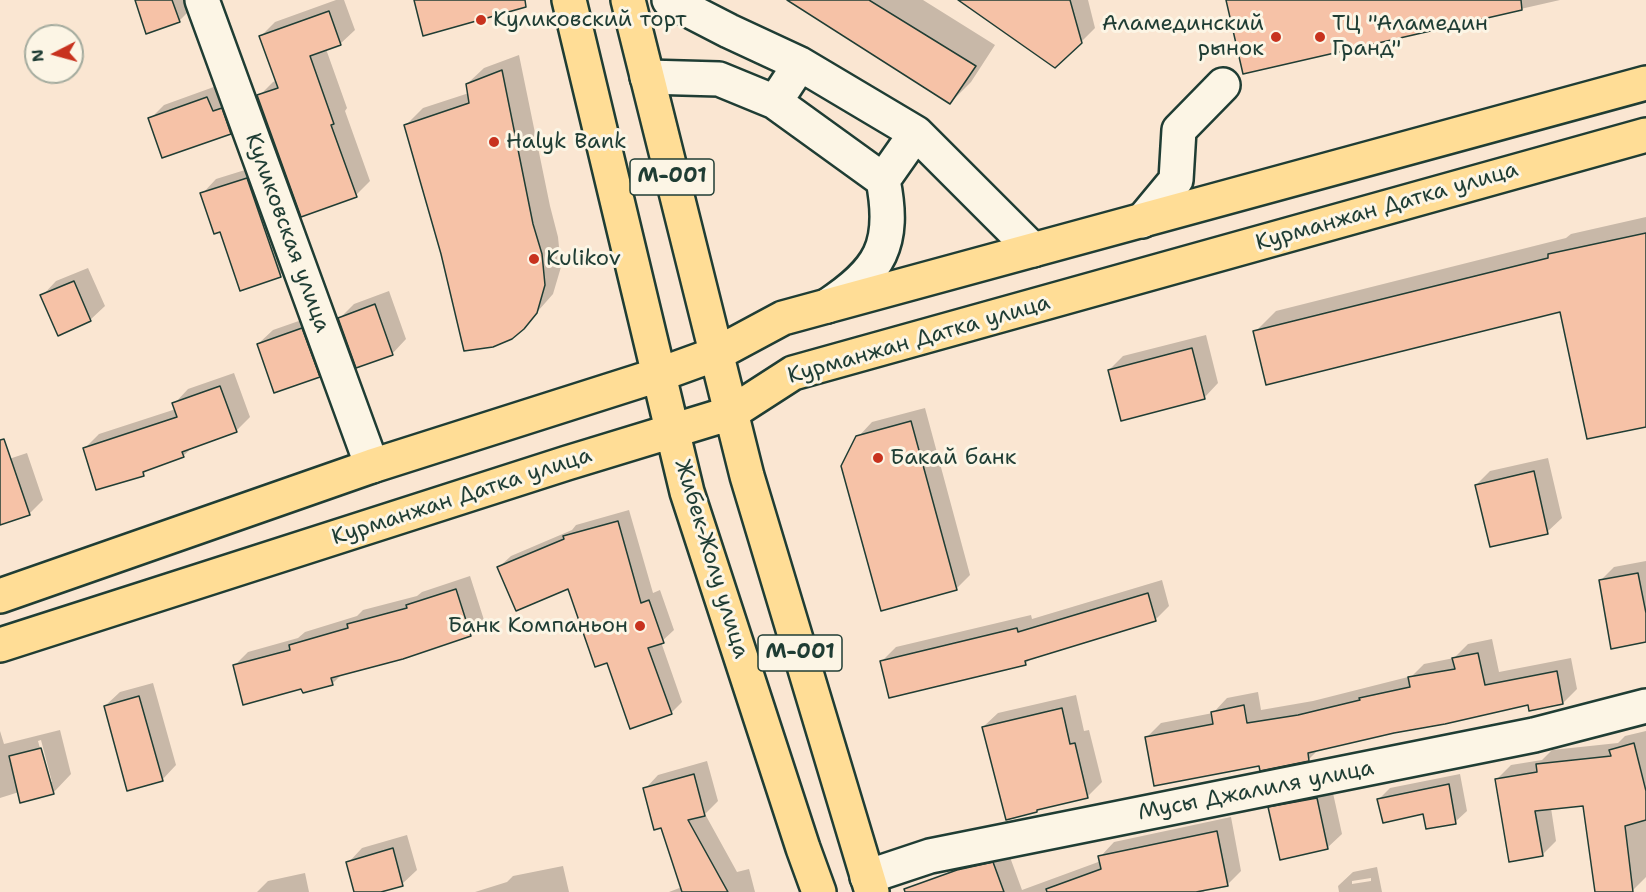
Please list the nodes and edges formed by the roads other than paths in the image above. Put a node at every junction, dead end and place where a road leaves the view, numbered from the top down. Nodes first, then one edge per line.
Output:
1 (202, 0) edge
2 (569, 0) edge
3 (628, 0) edge
4 (669, 0) edge
5 (800, 64) junction
6 (647, 77) junction
7 (1646, 83) edge
8 (1223, 85) dead end
9 (775, 102) junction
10 (916, 133) junction
11 (1646, 135) edge
12 (883, 180) junction
13 (1142, 221) junction
14 (1033, 250) junction
15 (825, 307) junction
16 (716, 354) junction
17 (658, 375) junction
18 (731, 413) junction
19 (672, 431) junction
20 (372, 465) junction
21 (0, 596) edge
22 (0, 645) edge
23 (1646, 706) edge
24 (870, 884) edge
25 (819, 892) edge

1 - 20 street, Куликовская улица
2 - 17 main road, М-001
3 - 6 main road, М-001
4 - 5 street
5 - 9 street
5 - 10 street
6 - 9 street
6 - 16 main road, М-001
7 - 13 main road
8 - 13 street
9 - 12 street
10 - 12 street
10 - 14 street
11 - 18 main road, Курманжан Датка улица
12 - 15 street
13 - 14 main road
14 - 15 main road
15 - 16 main road
16 - 17 main road
16 - 18 main road, М-001
17 - 19 main road, М-001
17 - 20 main road
18 - 19 main road, Курманжан Датка улица
18 - 24 main road, М-001
19 - 22 main road, Курманжан Датка улица
19 - 25 main road, Жибек-Жолу улица / М-001
20 - 21 main road
23 - 24 street, Мусы Джалиля улица

